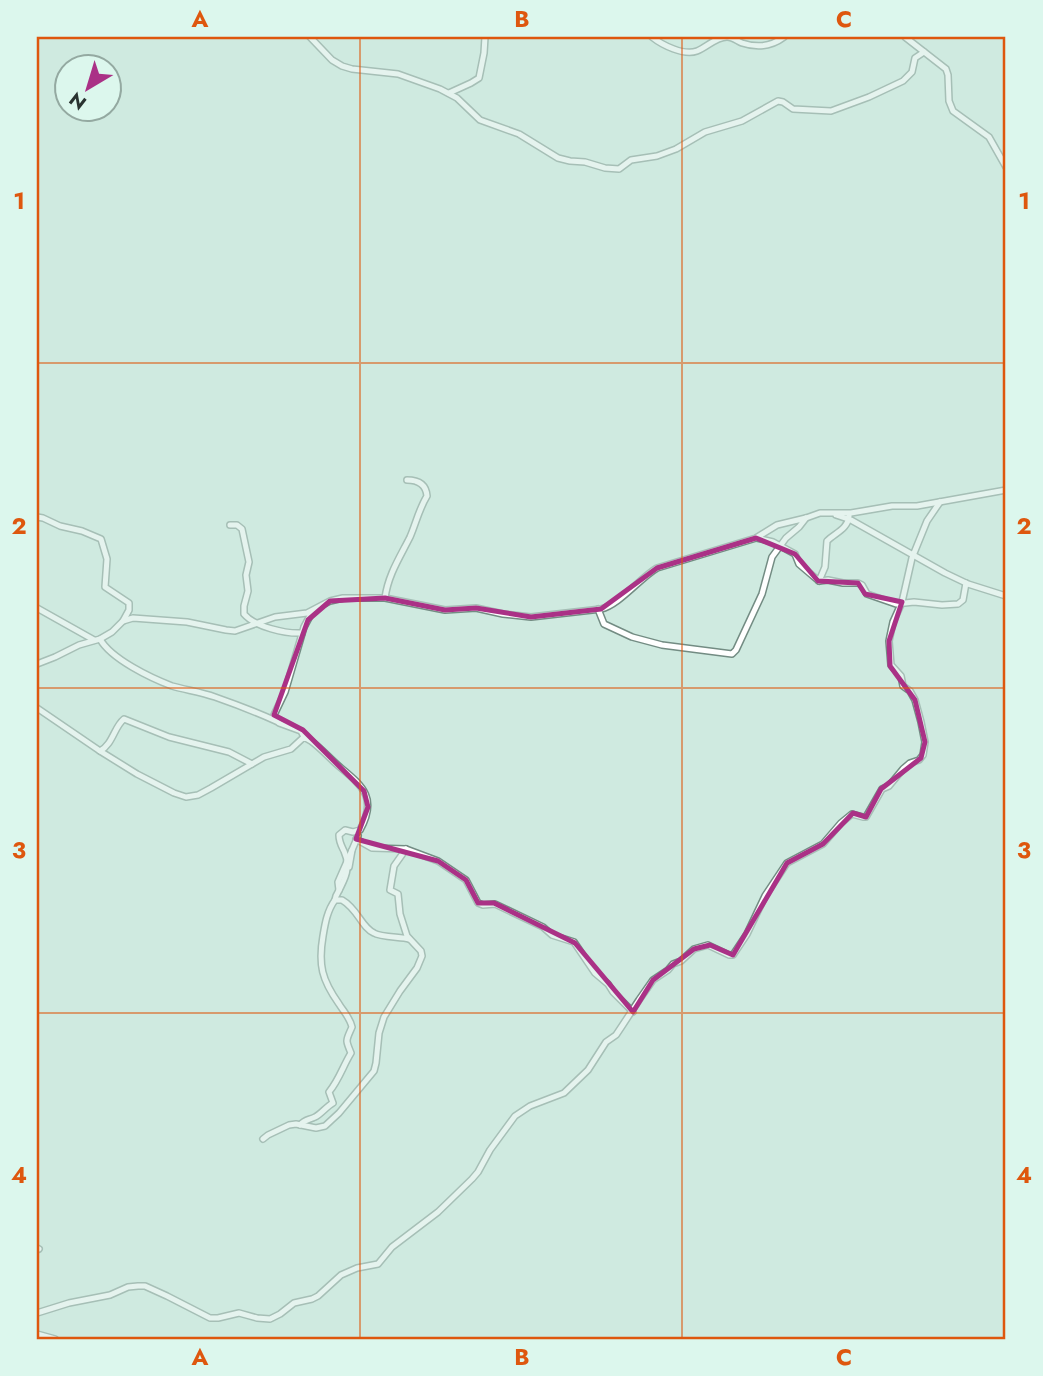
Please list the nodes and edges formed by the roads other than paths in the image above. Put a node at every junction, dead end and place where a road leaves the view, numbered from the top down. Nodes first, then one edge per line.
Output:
1 (310, 37) edge
2 (485, 37) edge
3 (652, 37) edge
4 (784, 37) edge
5 (905, 37) edge
6 (924, 52) junction
7 (449, 93) junction
8 (1006, 167) edge
9 (407, 480) dead end
10 (1006, 490) edge
11 (940, 502) junction
12 (849, 516) junction
13 (37, 517) edge
14 (806, 518) junction
15 (230, 525) dead end
16 (756, 538) junction
17 (780, 546) junction
18 (913, 556) junction
19 (819, 581) junction
20 (966, 583) junction
21 (1006, 596) edge
22 (384, 598) junction
23 (902, 602) junction
24 (37, 608) edge
25 (598, 609) junction
26 (312, 612) junction
27 (123, 621) junction
28 (257, 623) junction
29 (302, 633) junction
30 (97, 639) junction
31 (37, 664) edge
32 (37, 708) edge
33 (276, 720) junction
34 (304, 737) junction
35 (100, 751) junction
36 (252, 764) junction
37 (359, 830) junction
38 (356, 839) junction
39 (406, 849) junction
40 (352, 850) junction
41 (347, 859) junction
42 (348, 868) junction
43 (339, 890) junction
44 (339, 900) junction
45 (408, 939) junction
46 (633, 1012) junction
47 (300, 1125) junction
48 (263, 1139) dead end
49 (37, 1314) edge
50 (37, 1334) edge
51 (55, 1339) edge

1 - 7 street
2 - 7 street
3 - 4 street
5 - 6 street
6 - 7 street
6 - 8 street
9 - 22 street
10 - 11 street
11 - 12 street
11 - 18 street
12 - 14 street
12 - 18 street
12 - 19 street
13 - 27 street
14 - 16 street
14 - 17 street
15 - 28 street
16 - 17 street
16 - 25 street
17 - 19 street
17 - 25 street
18 - 20 street
18 - 23 street
19 - 23 street
20 - 21 street
20 - 23 street
22 - 25 street
22 - 26 street
23 - 46 street
24 - 30 street
26 - 28 street
26 - 29 street
27 - 28 street
27 - 30 street
28 - 29 street
29 - 33 street
30 - 31 street
30 - 33 street
32 - 35 street
33 - 34 street
34 - 36 street
34 - 37 street
35 - 36 street
35 - 36 street
37 - 38 street
37 - 41 street
38 - 39 street
38 - 40 street
39 - 45 street
39 - 46 street
40 - 41 street
40 - 42 street
41 - 42 street
41 - 43 street
42 - 43 street
43 - 44 street
44 - 45 street
44 - 47 street
45 - 47 street
46 - 49 street
47 - 48 street
50 - 51 street

